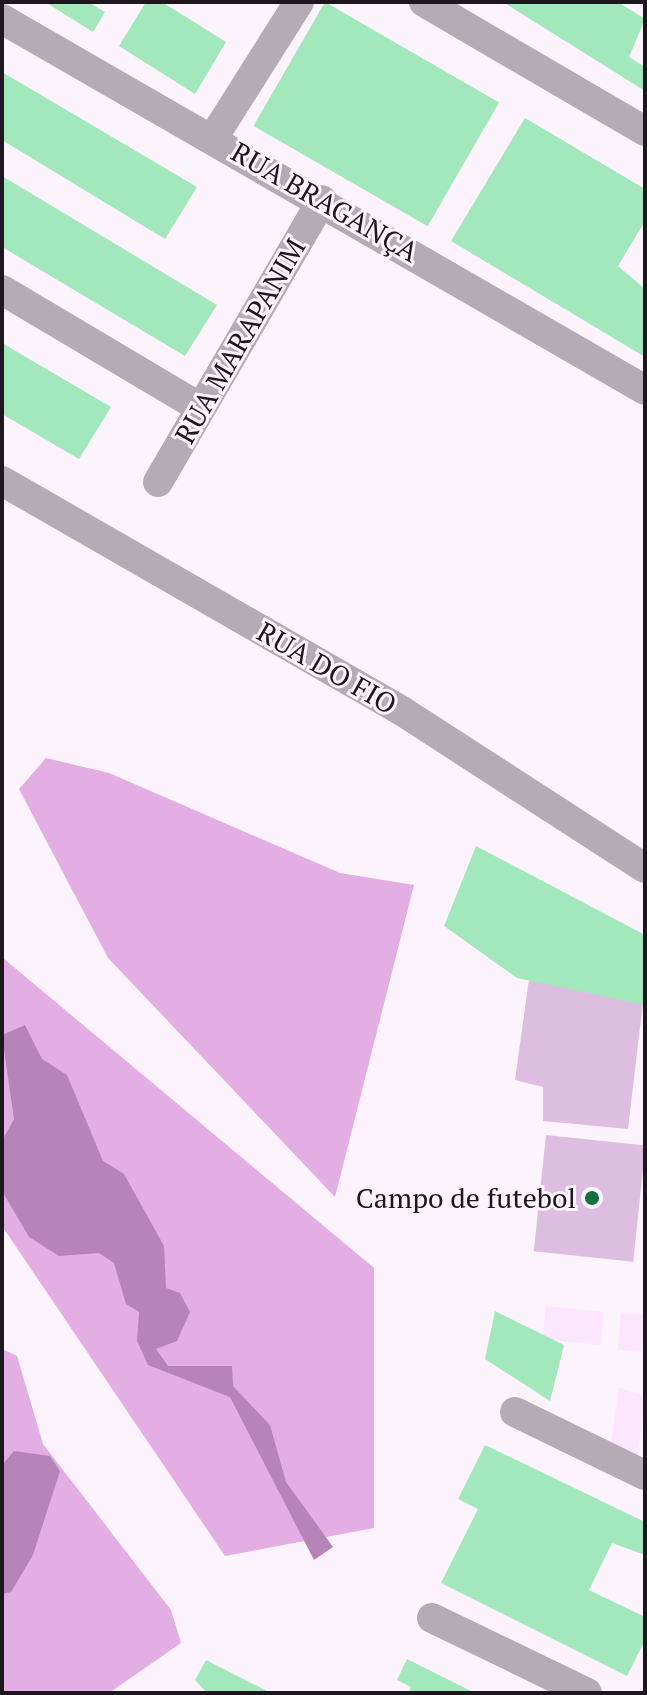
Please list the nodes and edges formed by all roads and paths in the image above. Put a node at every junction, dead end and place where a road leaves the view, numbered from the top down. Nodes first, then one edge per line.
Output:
1 (299, 2) edge
2 (424, 2) edge
3 (2, 19) edge
4 (645, 131) edge
5 (213, 138) junction
6 (322, 200) junction
7 (2, 290) edge
8 (645, 390) edge
9 (201, 408) junction
10 (2, 481) edge
11 (158, 482) dead end
12 (645, 868) edge
13 (515, 1412) dead end
14 (645, 1475) edge
15 (432, 1618) dead end
16 (587, 1693) edge

1 - 5 street
2 - 4 street
3 - 5 street, RUA BRAGANÇA
5 - 6 street, RUA BRAGANÇA
6 - 8 street, RUA BRAGANÇA
6 - 9 street, RUA MARAPANIM
7 - 9 street
9 - 11 street, RUA MARAPANIM
10 - 12 street, RUA DO FIO
13 - 14 street
15 - 16 street

